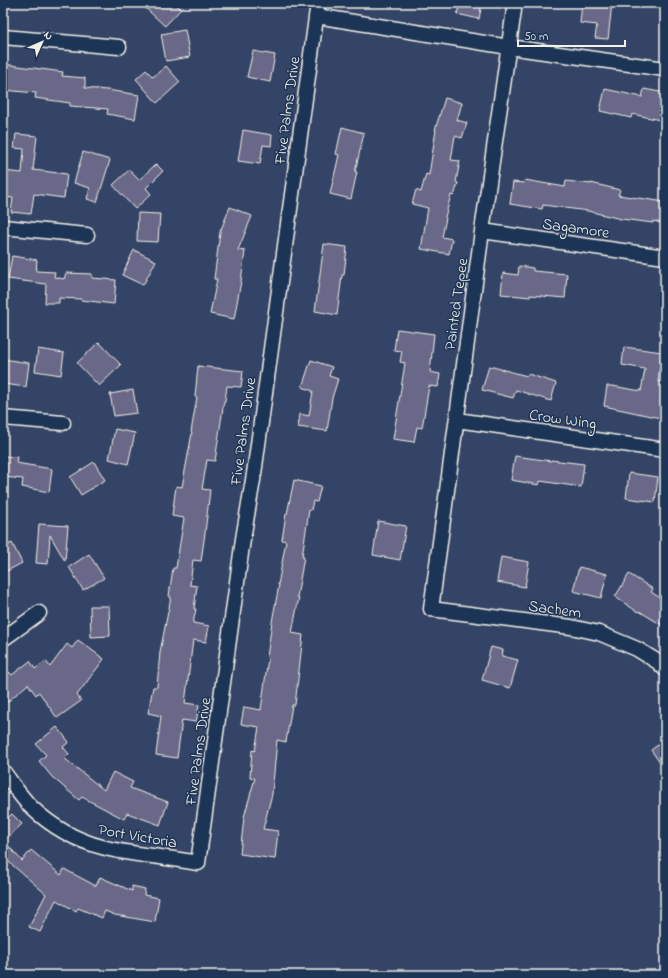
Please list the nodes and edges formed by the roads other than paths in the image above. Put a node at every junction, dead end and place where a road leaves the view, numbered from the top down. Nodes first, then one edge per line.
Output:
1 (515, 3) edge
2 (317, 10) edge
3 (3, 37) edge
4 (119, 47) dead end
5 (509, 47) junction
6 (665, 69) edge
7 (3, 227) edge
8 (482, 231) junction
9 (87, 235) dead end
10 (665, 257) edge
11 (3, 418) edge
12 (457, 420) junction
13 (62, 423) dead end
14 (665, 450) edge
15 (431, 609) joint
16 (39, 613) dead end
17 (3, 639) edge
18 (665, 669) edge
19 (3, 771) edge
20 (198, 863) joint

1 - 5 street, Painted Tepee
2 - 5 street
2 - 20 street, Five Palms Drive
3 - 4 street
5 - 6 street
5 - 8 street, Painted Tepee
7 - 9 street
8 - 10 street, Sagamore
8 - 12 street, Painted Tepee
11 - 13 street
12 - 14 street, Crow Wing
12 - 15 street, Painted Tepee
15 - 18 street, Sachem
16 - 17 street
19 - 20 street, Port Victoria

